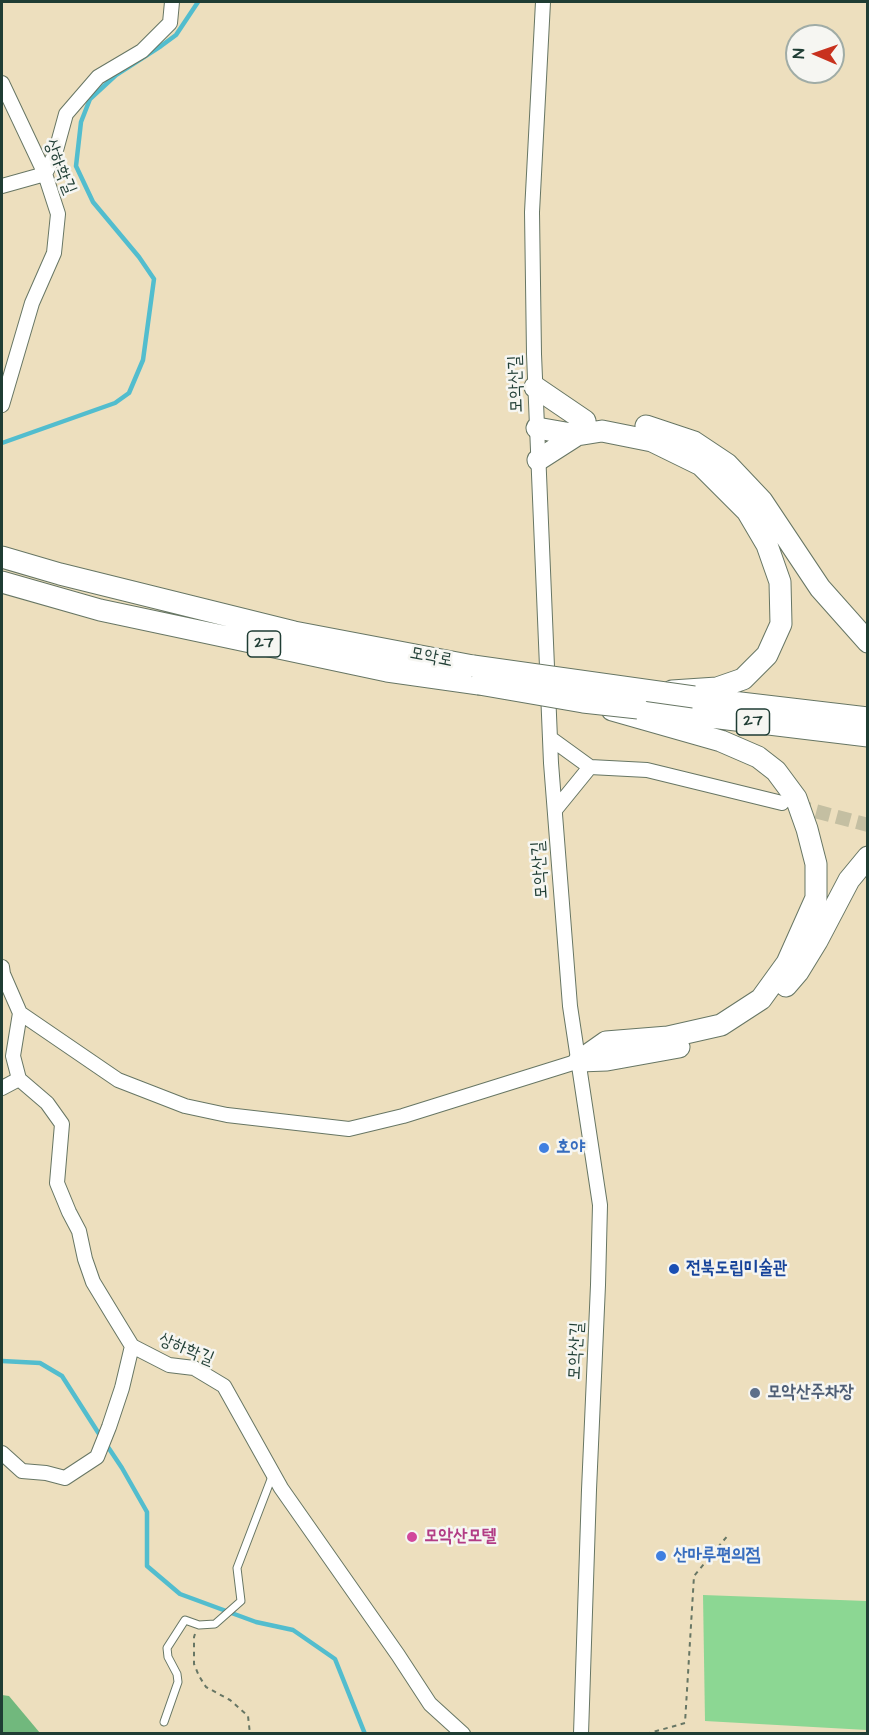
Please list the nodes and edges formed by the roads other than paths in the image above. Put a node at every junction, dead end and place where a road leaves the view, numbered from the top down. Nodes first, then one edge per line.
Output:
1 (172, 2) edge
2 (543, 2) edge
3 (2, 83) edge
4 (45, 174) junction
5 (2, 186) edge
6 (535, 387) junction
7 (2, 405) edge
8 (537, 428) junction
9 (581, 428) junction
10 (538, 460) junction
11 (2, 557) edge
12 (2, 582) edge
13 (867, 642) edge
14 (476, 675) junction
15 (626, 688) junction
16 (583, 702) junction
17 (867, 718) edge
18 (867, 736) edge
19 (550, 738) junction
20 (590, 767) junction
21 (782, 803) tunnel mouth
22 (555, 810) junction
23 (867, 857) edge
24 (2, 967) edge
25 (20, 1013) junction
26 (579, 1061) junction
27 (19, 1079) junction
28 (2, 1088) edge
29 (132, 1346) junction
30 (2, 1453) edge
31 (273, 1474) junction
32 (164, 1722) dead end
33 (463, 1734) edge
34 (581, 1734) edge

1 - 4 street
2 - 6 street, 모악산길
3 - 4 street, 상하학길
4 - 5 street
4 - 7 street, 상하학길
6 - 8 street, 모악산길
6 - 9 main road
8 - 9 main road
8 - 10 street, 모악산길
9 - 10 main road
9 - 13 main road
9 - 15 main road
10 - 19 street, 모악산길
11 - 14 main road, 모악로 / 27
12 - 14 main road, 모악로 / 27
14 - 15 main road, 모악로 / 27, bridge
14 - 16 main road, 모악로 / 27, bridge
15 - 17 main road, 모악로 / 27, bridge
16 - 18 main road, 모악로 / 27, bridge
16 - 26 main road
19 - 20 street
19 - 22 street, 모악산길
20 - 21 street
20 - 22 street
22 - 26 street, 모악산길
23 - 26 main road
24 - 25 street
25 - 26 street
25 - 27 street
26 - 34 street, 모악산길
27 - 28 street
27 - 29 street, 상하학길
29 - 30 street
29 - 31 street, 상하학길
31 - 32 lane
31 - 33 street, 상하학길

